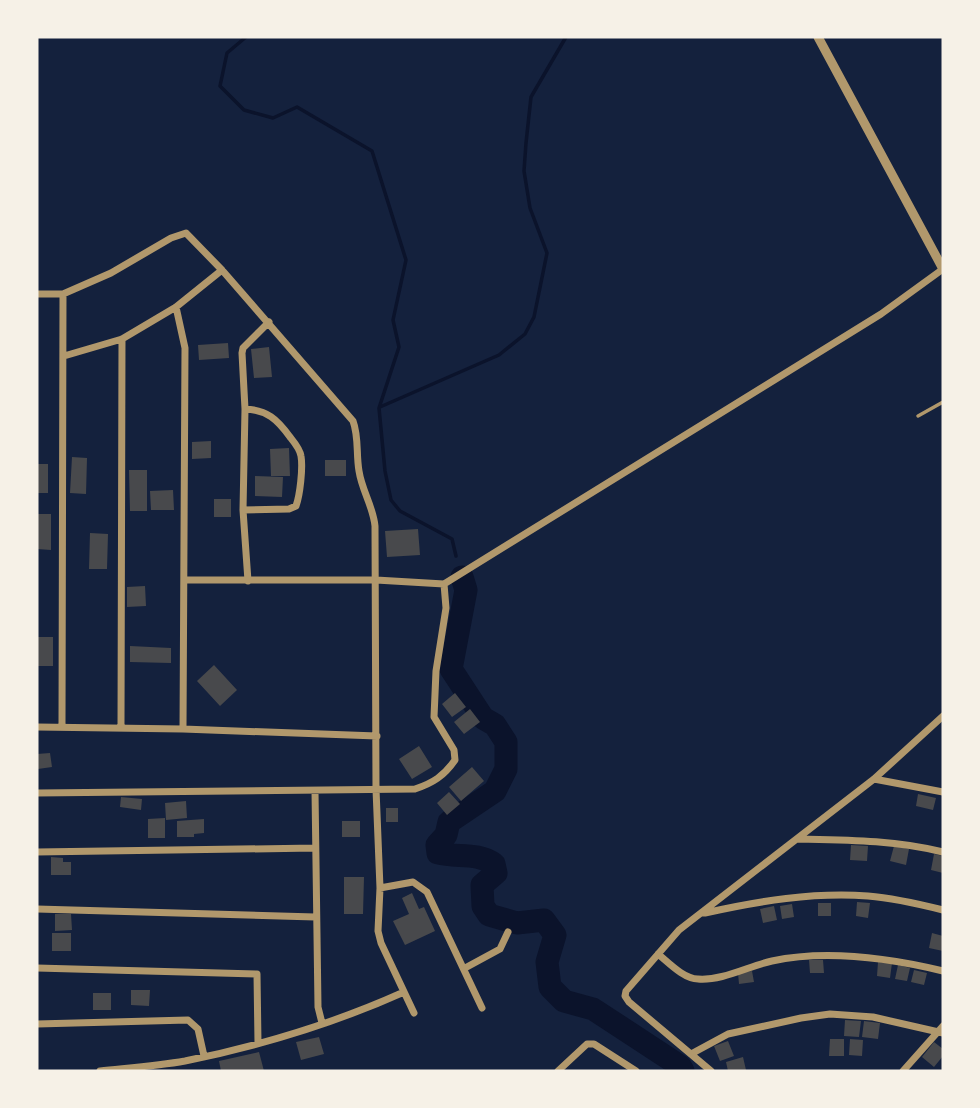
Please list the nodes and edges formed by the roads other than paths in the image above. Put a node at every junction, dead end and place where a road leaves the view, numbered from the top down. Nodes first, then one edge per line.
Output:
1 (818, 37) edge
2 (943, 269) edge
3 (222, 270) junction
4 (37, 294) edge
5 (63, 294) junction
6 (176, 307) junction
7 (269, 322) junction
8 (122, 340) junction
9 (64, 356) junction
10 (943, 402) edge
11 (245, 409) junction
12 (918, 416) dead end
13 (243, 510) junction
14 (185, 580) junction
15 (376, 580) junction
16 (248, 582) junction
17 (444, 584) junction
18 (943, 716) edge
19 (37, 727) edge
20 (62, 727) junction
21 (121, 727) junction
22 (183, 729) junction
23 (377, 737) junction
24 (874, 779) junction
25 (376, 789) junction
26 (314, 791) junction
27 (943, 792) edge
28 (37, 793) edge
29 (796, 838) junction
30 (315, 848) junction
31 (37, 852) edge
32 (943, 852) edge
33 (380, 888) junction
34 (37, 909) edge
35 (943, 910) edge
36 (702, 914) junction
37 (315, 917) junction
38 (508, 932) dead end
39 (658, 954) junction
40 (37, 968) edge
41 (465, 968) junction
42 (943, 971) edge
43 (404, 992) junction
44 (482, 1008) dead end
45 (414, 1013) dead end
46 (322, 1023) junction
47 (37, 1024) edge
48 (941, 1030) edge
49 (258, 1043) junction
50 (691, 1054) junction
51 (204, 1056) junction
52 (100, 1071) edge
53 (558, 1071) edge
54 (636, 1071) edge
55 (711, 1071) edge
56 (902, 1071) edge

1 - 2 street
2 - 17 street
3 - 5 street
3 - 6 street
3 - 7 street
4 - 5 street
5 - 9 street
6 - 8 street
6 - 14 street
7 - 11 street
7 - 15 street
8 - 9 street
8 - 21 street
9 - 20 street
10 - 12 lane
11 - 13 street
11 - 13 street
13 - 16 street
14 - 16 street
14 - 22 street
15 - 16 street
15 - 17 street
15 - 23 street
17 - 25 street
18 - 24 street
19 - 20 street
20 - 21 street
21 - 22 street
22 - 23 street
23 - 25 street
24 - 27 street
24 - 29 street
25 - 26 street
25 - 33 street
26 - 28 street
26 - 30 street
29 - 32 street
29 - 36 street
30 - 31 street
30 - 37 street
33 - 41 street
33 - 43 street
34 - 37 street
35 - 36 street
36 - 39 street
37 - 46 street
38 - 41 street
39 - 42 street
39 - 50 street
40 - 49 street
41 - 44 street
43 - 45 street
43 - 46 street
46 - 49 street
47 - 51 street
48 - 50 street
48 - 56 street
49 - 51 street
50 - 55 street
51 - 52 street
53 - 54 street

